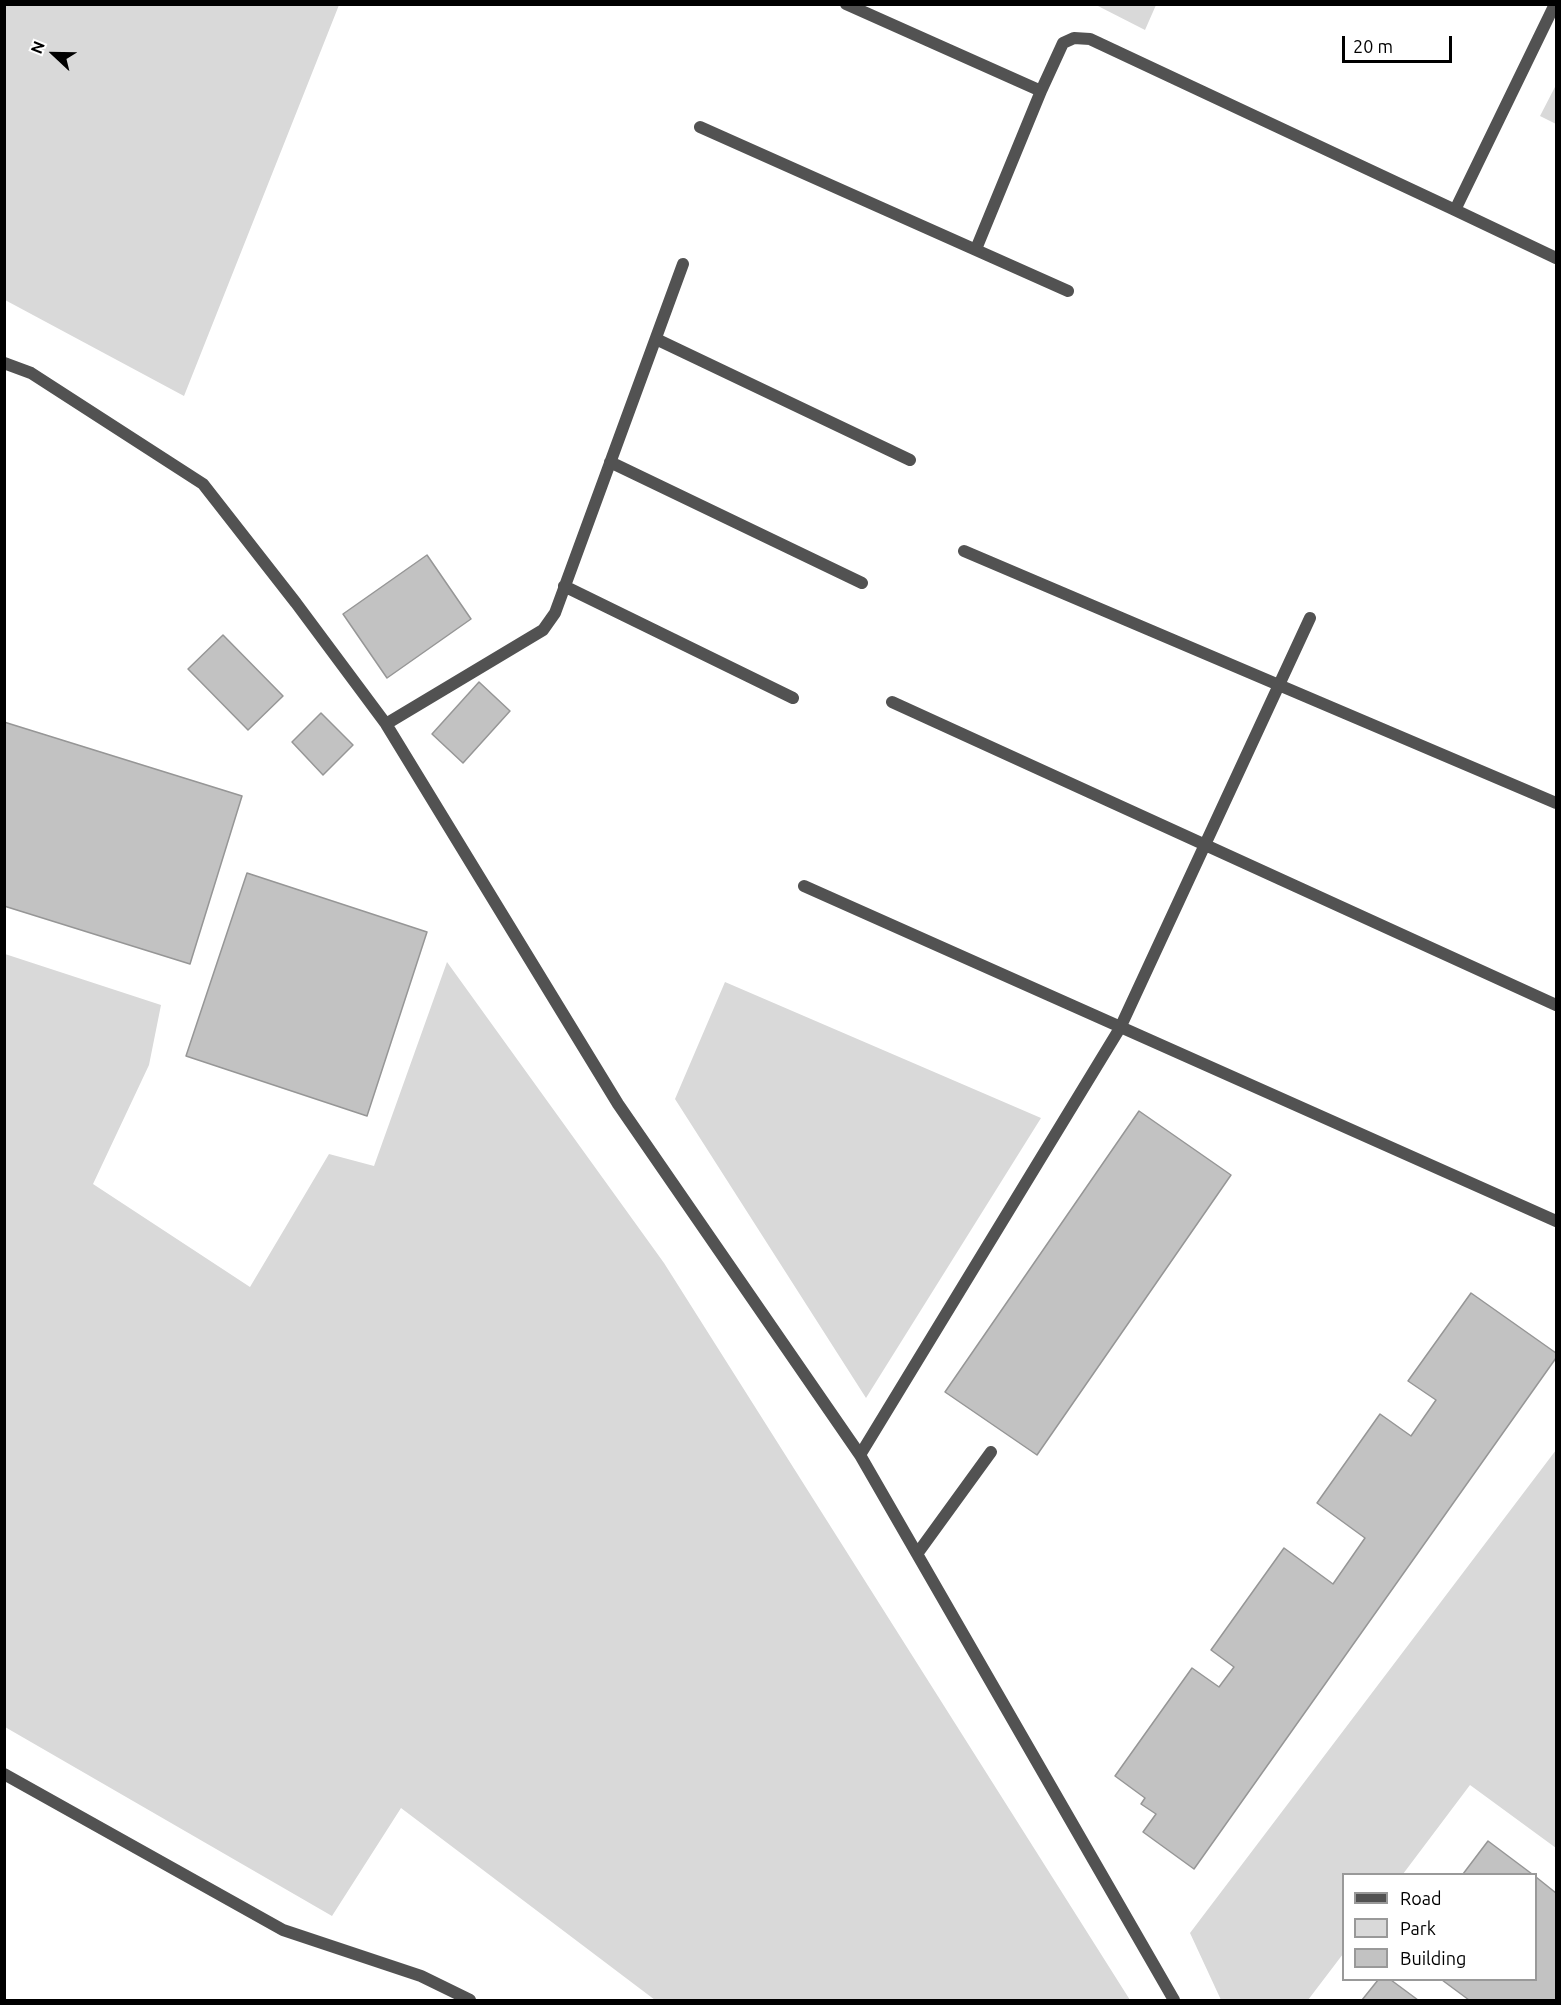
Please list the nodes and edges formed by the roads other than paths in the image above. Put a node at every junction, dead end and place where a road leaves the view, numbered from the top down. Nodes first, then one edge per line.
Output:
1 (846, 4) edge
2 (1555, 4) edge
3 (1041, 91) junction
4 (700, 127) dead end
5 (1455, 210) junction
6 (976, 249) junction
7 (1557, 258) edge
8 (683, 264) dead end
9 (1068, 291) dead end
10 (656, 339) junction
11 (4, 363) edge
12 (910, 460) dead end
13 (610, 462) junction
14 (964, 551) dead end
15 (862, 583) dead end
16 (564, 586) junction
17 (1310, 618) dead end
18 (1279, 685) junction
19 (793, 698) dead end
20 (892, 702) dead end
21 (386, 724) junction
22 (1557, 803) edge
23 (1205, 845) junction
24 (804, 886) dead end
25 (1556, 1005) edge
26 (1120, 1028) junction
27 (1557, 1221) edge
28 (991, 1452) dead end
29 (860, 1455) junction
30 (917, 1554) junction
31 (4, 1774) edge
32 (470, 2001) edge
33 (1174, 2001) edge

1 - 3 street
2 - 5 street
3 - 5 street
3 - 6 street
4 - 6 street
5 - 7 street
6 - 9 street
8 - 10 street
10 - 12 street
10 - 13 street
11 - 21 street
13 - 15 street
13 - 16 street
14 - 18 street
16 - 19 street
16 - 21 street
17 - 18 street
18 - 22 street
18 - 23 street
20 - 23 street
21 - 29 street
23 - 25 street
23 - 26 street
24 - 26 street
26 - 27 street
26 - 29 street
28 - 30 street
29 - 30 street
30 - 33 street
31 - 32 street

